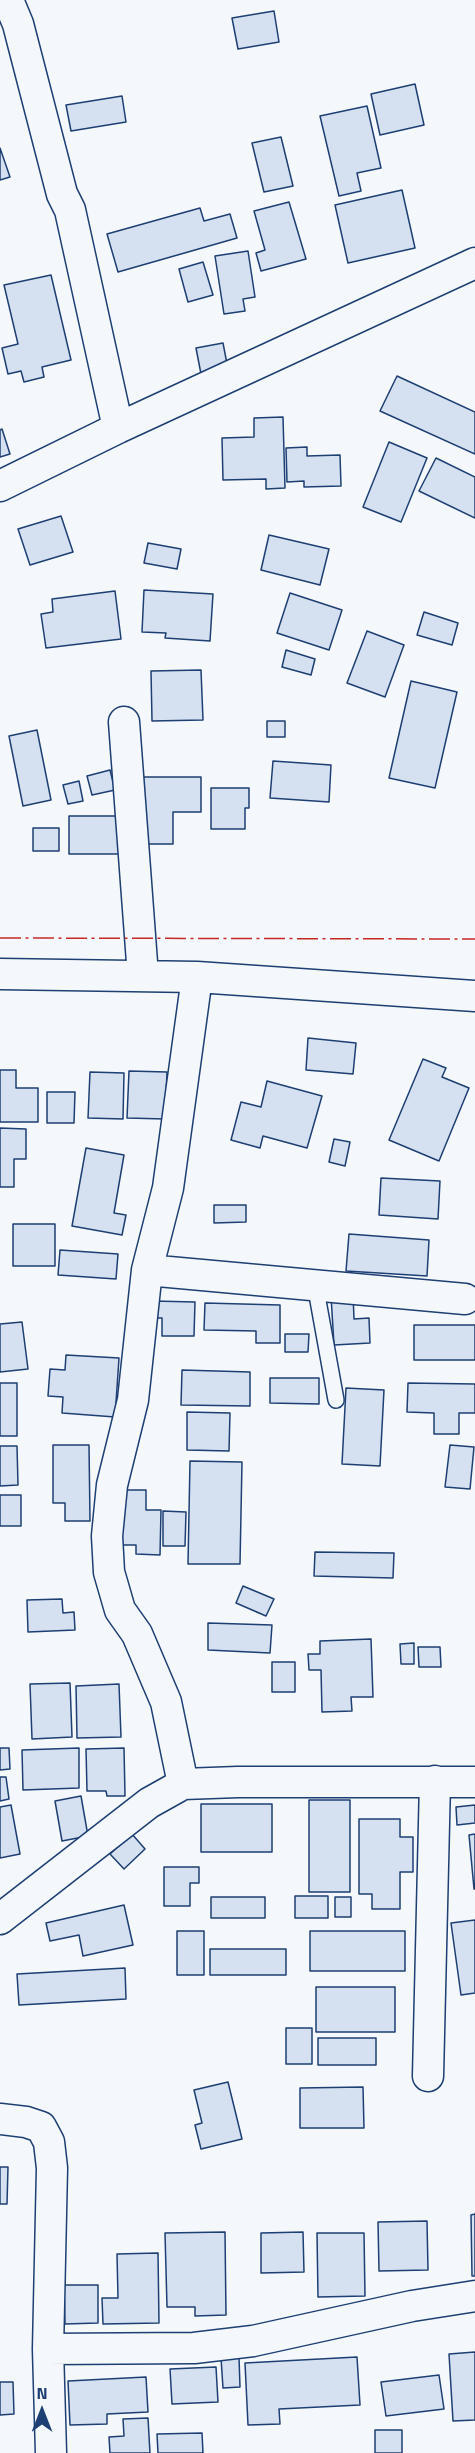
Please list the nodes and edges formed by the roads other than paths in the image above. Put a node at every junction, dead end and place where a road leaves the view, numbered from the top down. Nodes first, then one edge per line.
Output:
1 (8, 0) edge
2 (475, 263) edge
3 (118, 428) junction
4 (0, 486) edge
5 (124, 722) dead end
6 (0, 974) edge
7 (143, 975) junction
8 (197, 977) junction
9 (475, 996) edge
10 (147, 1270) junction
11 (315, 1284) junction
12 (465, 1299) dead end
13 (336, 1400) dead end
14 (435, 1780) junction
15 (475, 1782) edge
16 (183, 1784) junction
17 (0, 1919) edge
18 (428, 2076) dead end
19 (0, 2119) edge
20 (475, 2296) edge
21 (48, 2349) junction
22 (51, 2453) edge

1 - 3 street
2 - 3 street
3 - 4 street
5 - 7 street
6 - 7 street
7 - 8 street
8 - 9 street
8 - 10 street
10 - 11 street
10 - 16 street
11 - 12 street
11 - 13 lane
14 - 15 street
14 - 16 street
14 - 18 street
16 - 17 street
19 - 21 street
20 - 21 street
21 - 22 street

